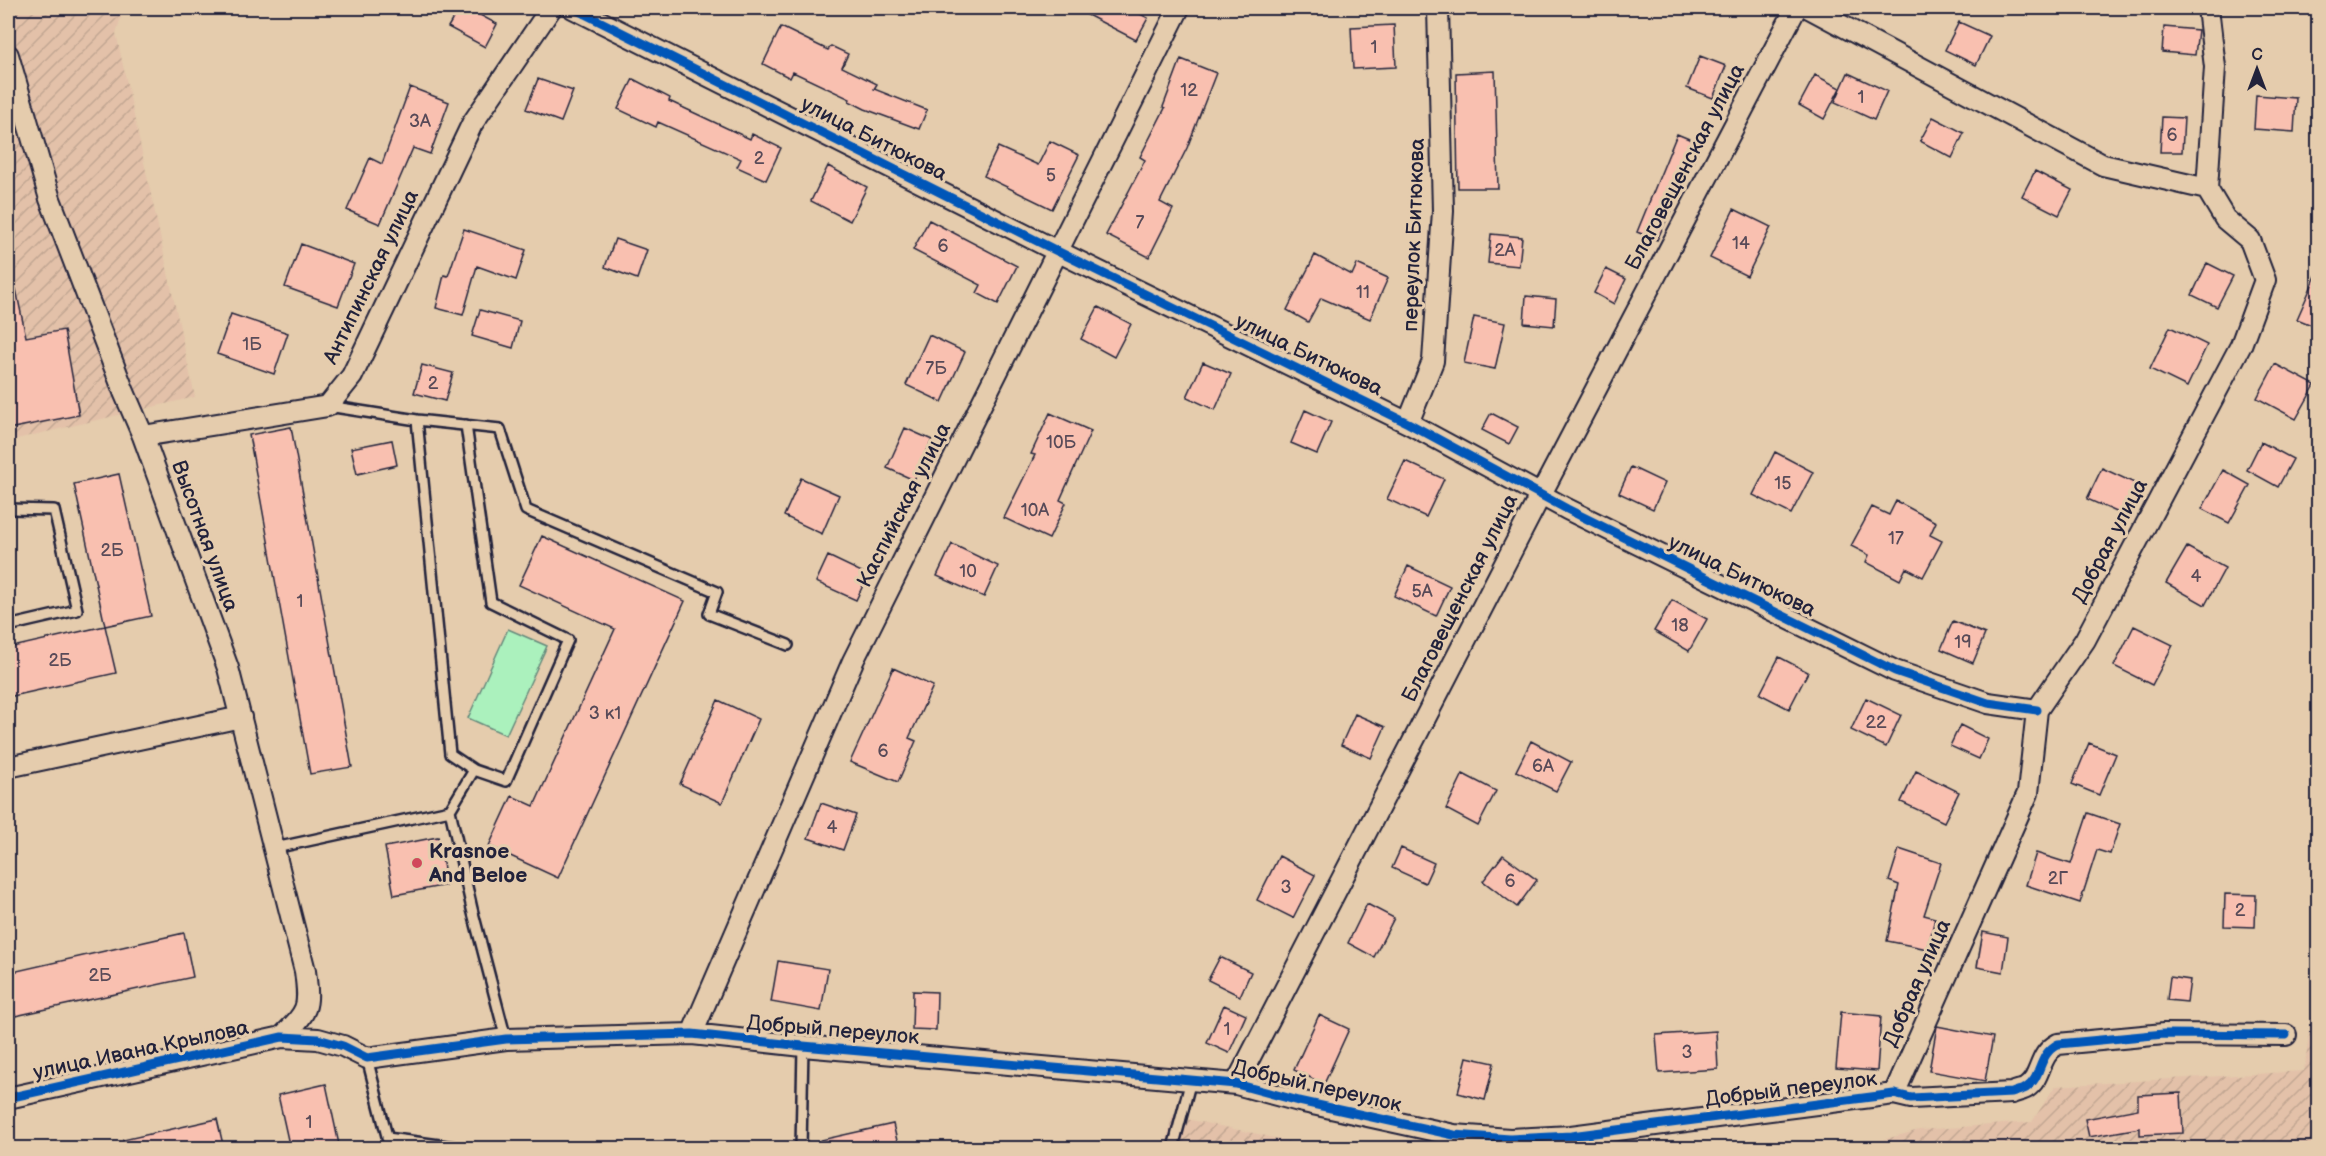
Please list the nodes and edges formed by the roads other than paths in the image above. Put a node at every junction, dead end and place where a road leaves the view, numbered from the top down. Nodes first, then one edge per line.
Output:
1 (551, 8) edge
2 (573, 8) edge
3 (1179, 8) edge
4 (1438, 8) edge
5 (1796, 8) edge
6 (1809, 8) edge
7 (2208, 8) edge
8 (8, 55) edge
9 (2207, 189) junction
10 (1059, 252) junction
11 (327, 406) junction
12 (417, 420) junction
13 (1408, 423) junction
14 (466, 425) junction
15 (143, 436) junction
16 (1541, 494) junction
17 (8, 509) edge
18 (8, 626) edge
19 (788, 645) dead end
20 (2037, 710) junction
21 (241, 717) junction
22 (8, 767) edge
23 (474, 770) junction
24 (450, 810) junction
25 (275, 848) junction
26 (692, 1034) junction
27 (2286, 1035) dead end
28 (282, 1037) junction
29 (506, 1039) junction
30 (803, 1046) junction
31 (367, 1058) junction
32 (1191, 1080) junction
33 (1236, 1084) junction
34 (1894, 1094) junction
35 (8, 1098) edge
36 (387, 1138) junction
37 (390, 1149) edge
38 (462, 1149) edge
39 (801, 1149) edge
40 (1173, 1149) edge

1 - 11 street, Антипинская улица
2 - 10 street, улица Битюкова
3 - 10 street, Каспийская улица
4 - 13 street, переулок Битюкова
5 - 16 street, Благовещенская улица
6 - 9 street
7 - 9 street
8 - 15 street, Высотная улица
9 - 20 street, Добрая улица
10 - 13 street, улица Битюкова
10 - 26 street, Каспийская улица
11 - 12 lane
11 - 15 street
12 - 14 lane
12 - 23 lane
13 - 16 street, улица Битюкова
14 - 19 lane
14 - 23 lane
15 - 21 street, Высотная улица
16 - 20 street, улица Битюкова
16 - 33 street, Благовещенская улица
17 - 18 lane
20 - 34 street, Добрая улица
21 - 22 street
21 - 25 street, Высотная улица
23 - 24 lane
24 - 25 lane
24 - 29 lane
25 - 28 street, Высотная улица
26 - 29 street, Добрый переулок
26 - 30 street, Добрый переулок
27 - 34 street, Добрый переулок
28 - 31 street
28 - 35 street, улица Ивана Крылова
29 - 31 street, Добрый переулок
30 - 32 street, Добрый переулок
30 - 39 lane
31 - 36 lane
32 - 33 street, Добрый переулок
32 - 40 lane
33 - 34 street, Добрый переулок
36 - 37 lane
36 - 38 lane

